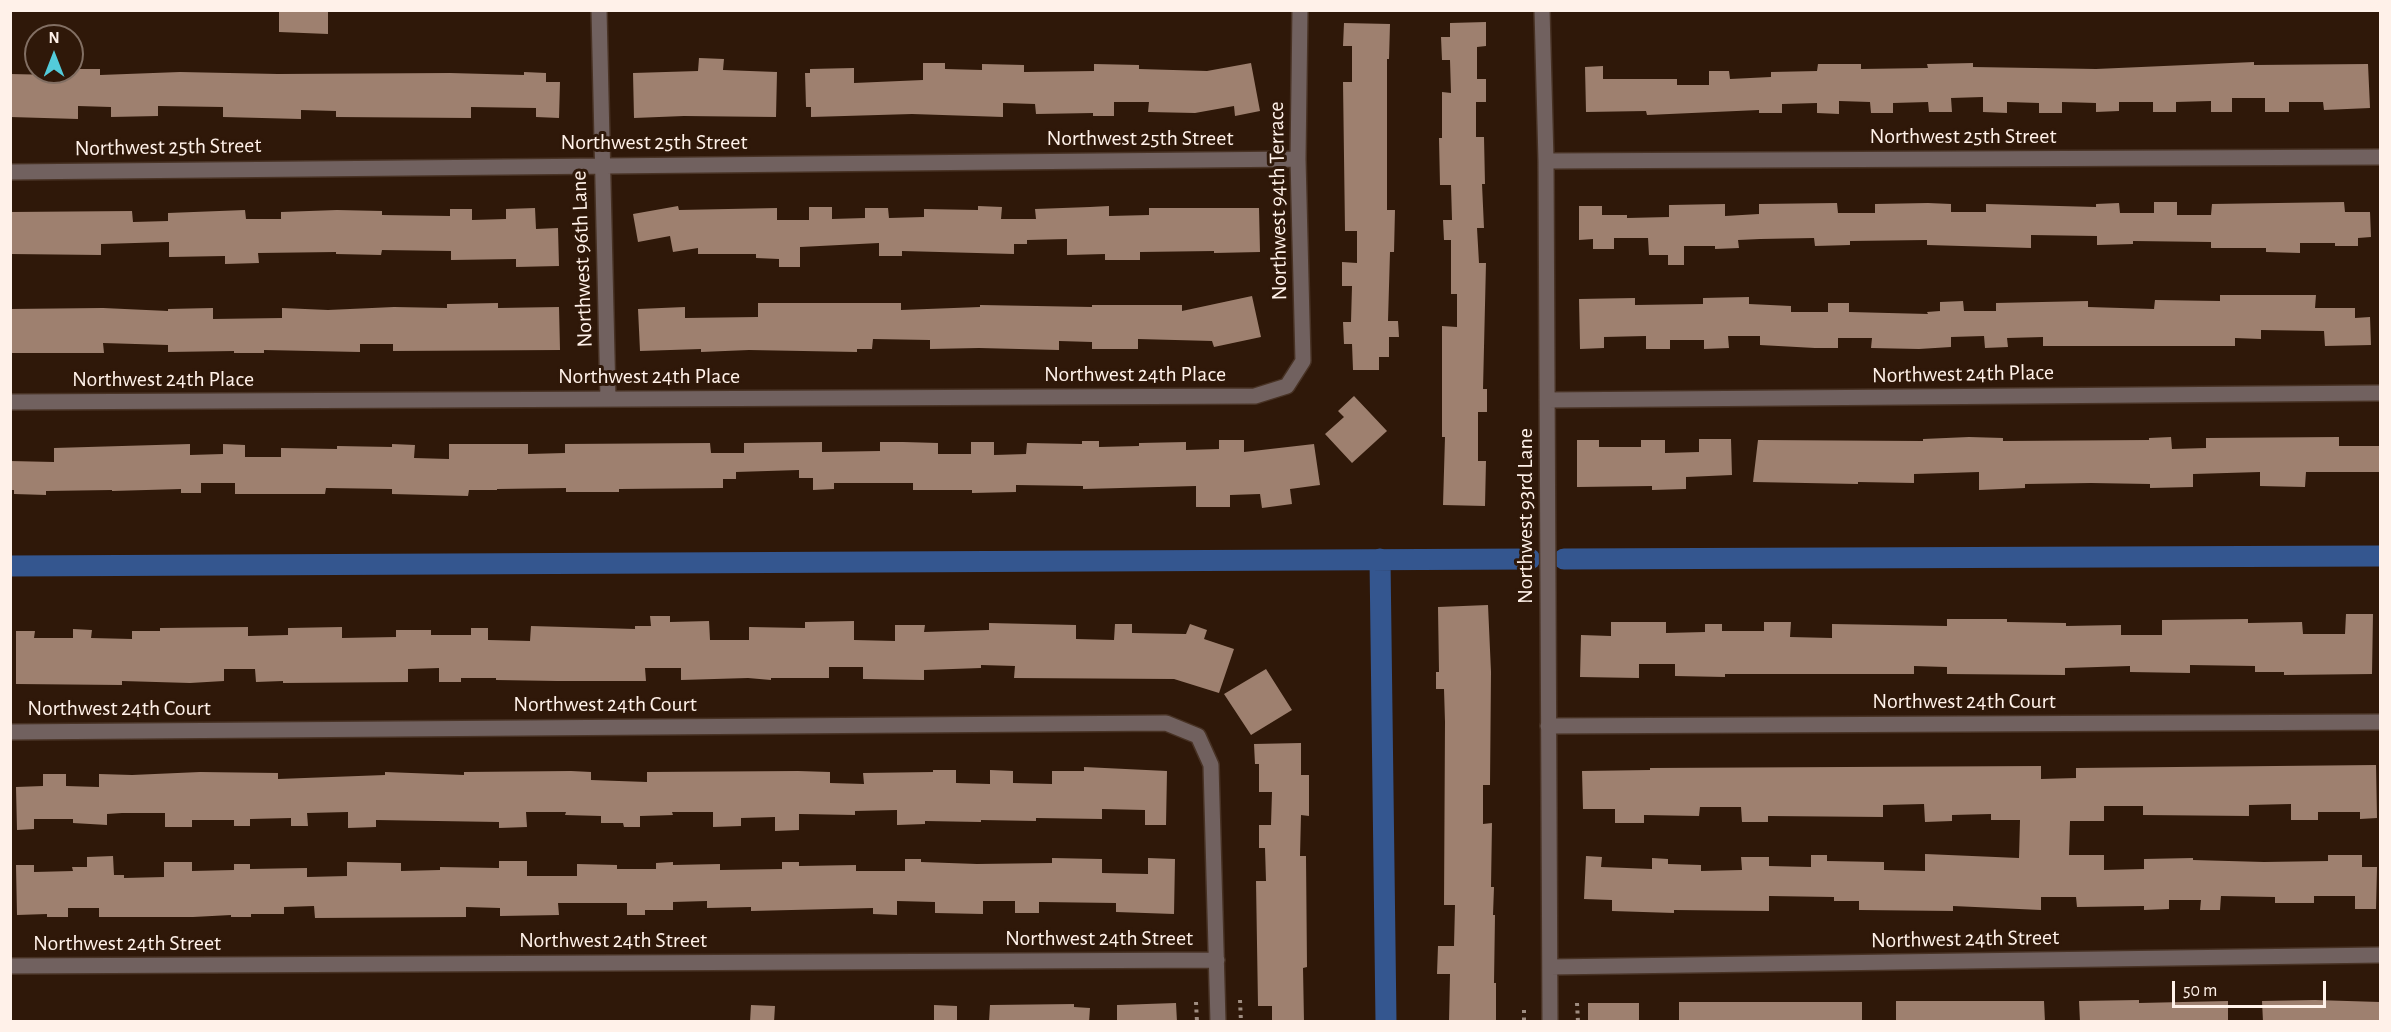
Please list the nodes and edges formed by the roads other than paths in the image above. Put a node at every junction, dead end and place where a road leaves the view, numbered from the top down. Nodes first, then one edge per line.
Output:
1 (599, 10) edge
2 (1300, 10) edge
3 (1542, 10) edge
4 (2380, 157) edge
5 (1298, 159) junction
6 (1546, 161) junction
7 (602, 164) junction
8 (10, 172) edge
9 (1287, 386) joint
10 (2380, 393) edge
11 (608, 399) junction
12 (1547, 400) junction
13 (10, 402) edge
14 (2380, 722) edge
15 (1548, 726) junction
16 (10, 732) edge
17 (2380, 955) edge
18 (1217, 960) junction
19 (10, 966) edge
20 (1550, 967) junction
21 (1218, 1022) edge
22 (1551, 1022) edge

1 - 7 street, Northwest 96th Lane
2 - 5 street, Northwest 94th Terrace
3 - 6 street, Northwest 93rd Lane
4 - 6 street, Northwest 25th Street
5 - 7 street, Northwest 25th Street
5 - 9 street, Northwest 94th Terrace
6 - 12 street, Northwest 93rd Lane
7 - 8 street, Northwest 25th Street
7 - 11 street, Northwest 96th Lane
9 - 11 street, Northwest 24th Place
10 - 12 street, Northwest 24th Place
11 - 13 street, Northwest 24th Place
12 - 15 street, Northwest 93rd Lane
14 - 15 street, Northwest 24th Court
15 - 20 street, Northwest 93rd Lane
16 - 18 street, Northwest 24th Court
17 - 20 street, Northwest 24th Street
18 - 19 street, Northwest 24th Street
18 - 21 street
20 - 22 street, Northwest 93rd Lane

